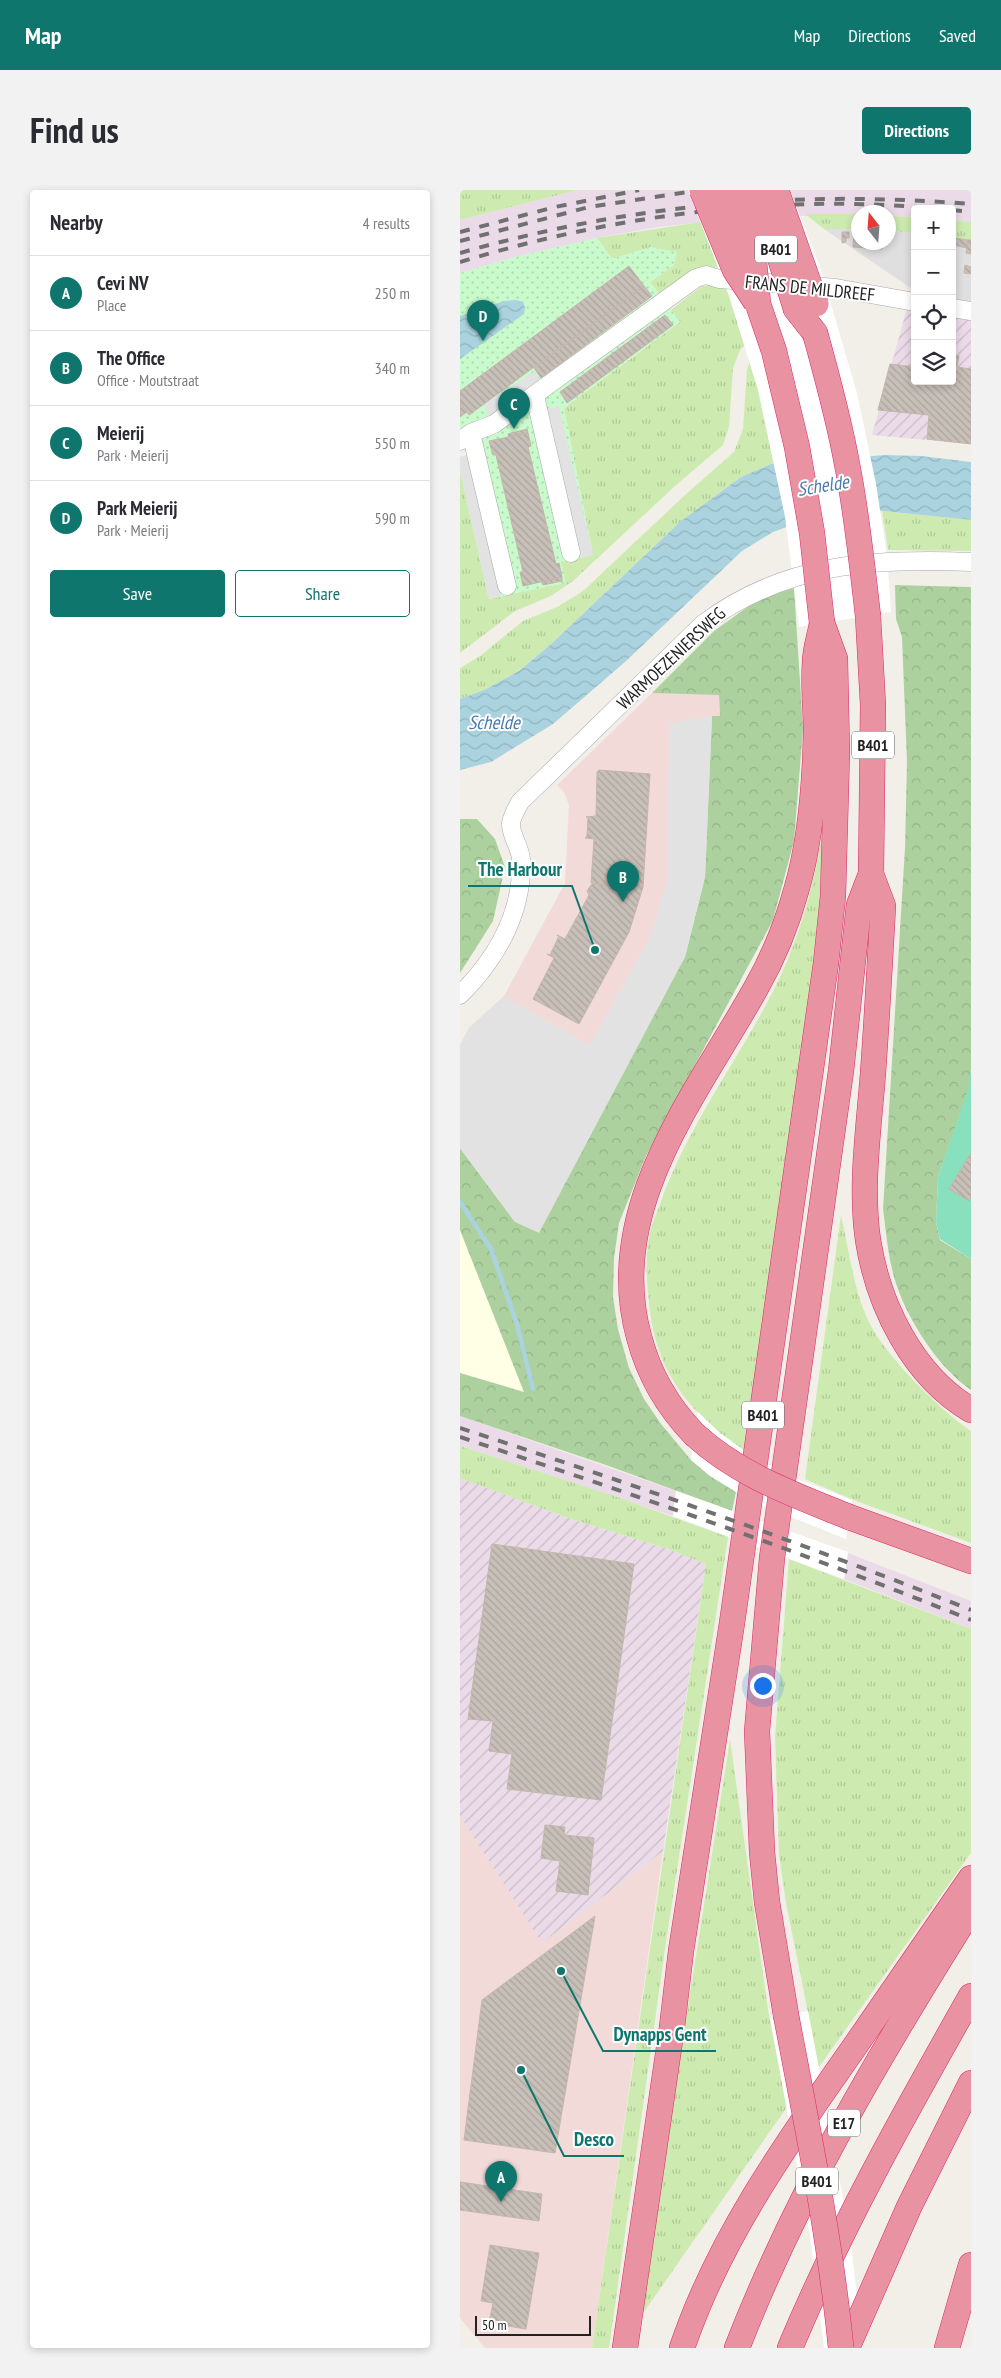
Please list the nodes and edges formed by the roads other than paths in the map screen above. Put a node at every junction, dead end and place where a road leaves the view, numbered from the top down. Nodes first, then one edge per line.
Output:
1 (702, 190) edge
2 (726, 190) edge
3 (751, 190) edge
4 (776, 190) edge
5 (911, 301) edge
6 (758, 304) junction
7 (956, 309) edge
8 (971, 312) edge
9 (815, 333) junction
10 (535, 396) junction
11 (466, 437) edge
12 (571, 553) dead end
13 (971, 562) edge
14 (507, 586) dead end
15 (822, 623) junction
16 (870, 874) junction
17 (460, 995) edge
18 (971, 1410) edge
19 (971, 1561) edge
20 (971, 1878) edge
21 (971, 1909) edge
22 (971, 1996) edge
23 (971, 2083) edge
24 (971, 2265) edge
25 (625, 2348) edge
26 (682, 2348) edge
27 (737, 2348) edge
28 (790, 2348) edge
29 (840, 2348) edge
30 (848, 2348) edge
31 (947, 2348) edge

1 - 6 highway, bridge
2 - 6 highway, B401, bridge
3 - 9 highway, B401, bridge
4 - 9 highway, bridge
5 - 10 street, FRANS DE MILDREEF
6 - 15 highway, B401, bridge
7 - 8 street
9 - 16 highway, B401, bridge
10 - 11 street
10 - 12 street
11 - 14 street
13 - 17 street, WARMOEZENIERSWEG
15 - 19 highway, B401, bridge
15 - 25 highway, B401
16 - 18 highway, B401
16 - 29 highway, B401, bridge
20 - 26 highway
21 - 27 highway, E17
22 - 28 highway
23 - 30 highway
24 - 31 highway

